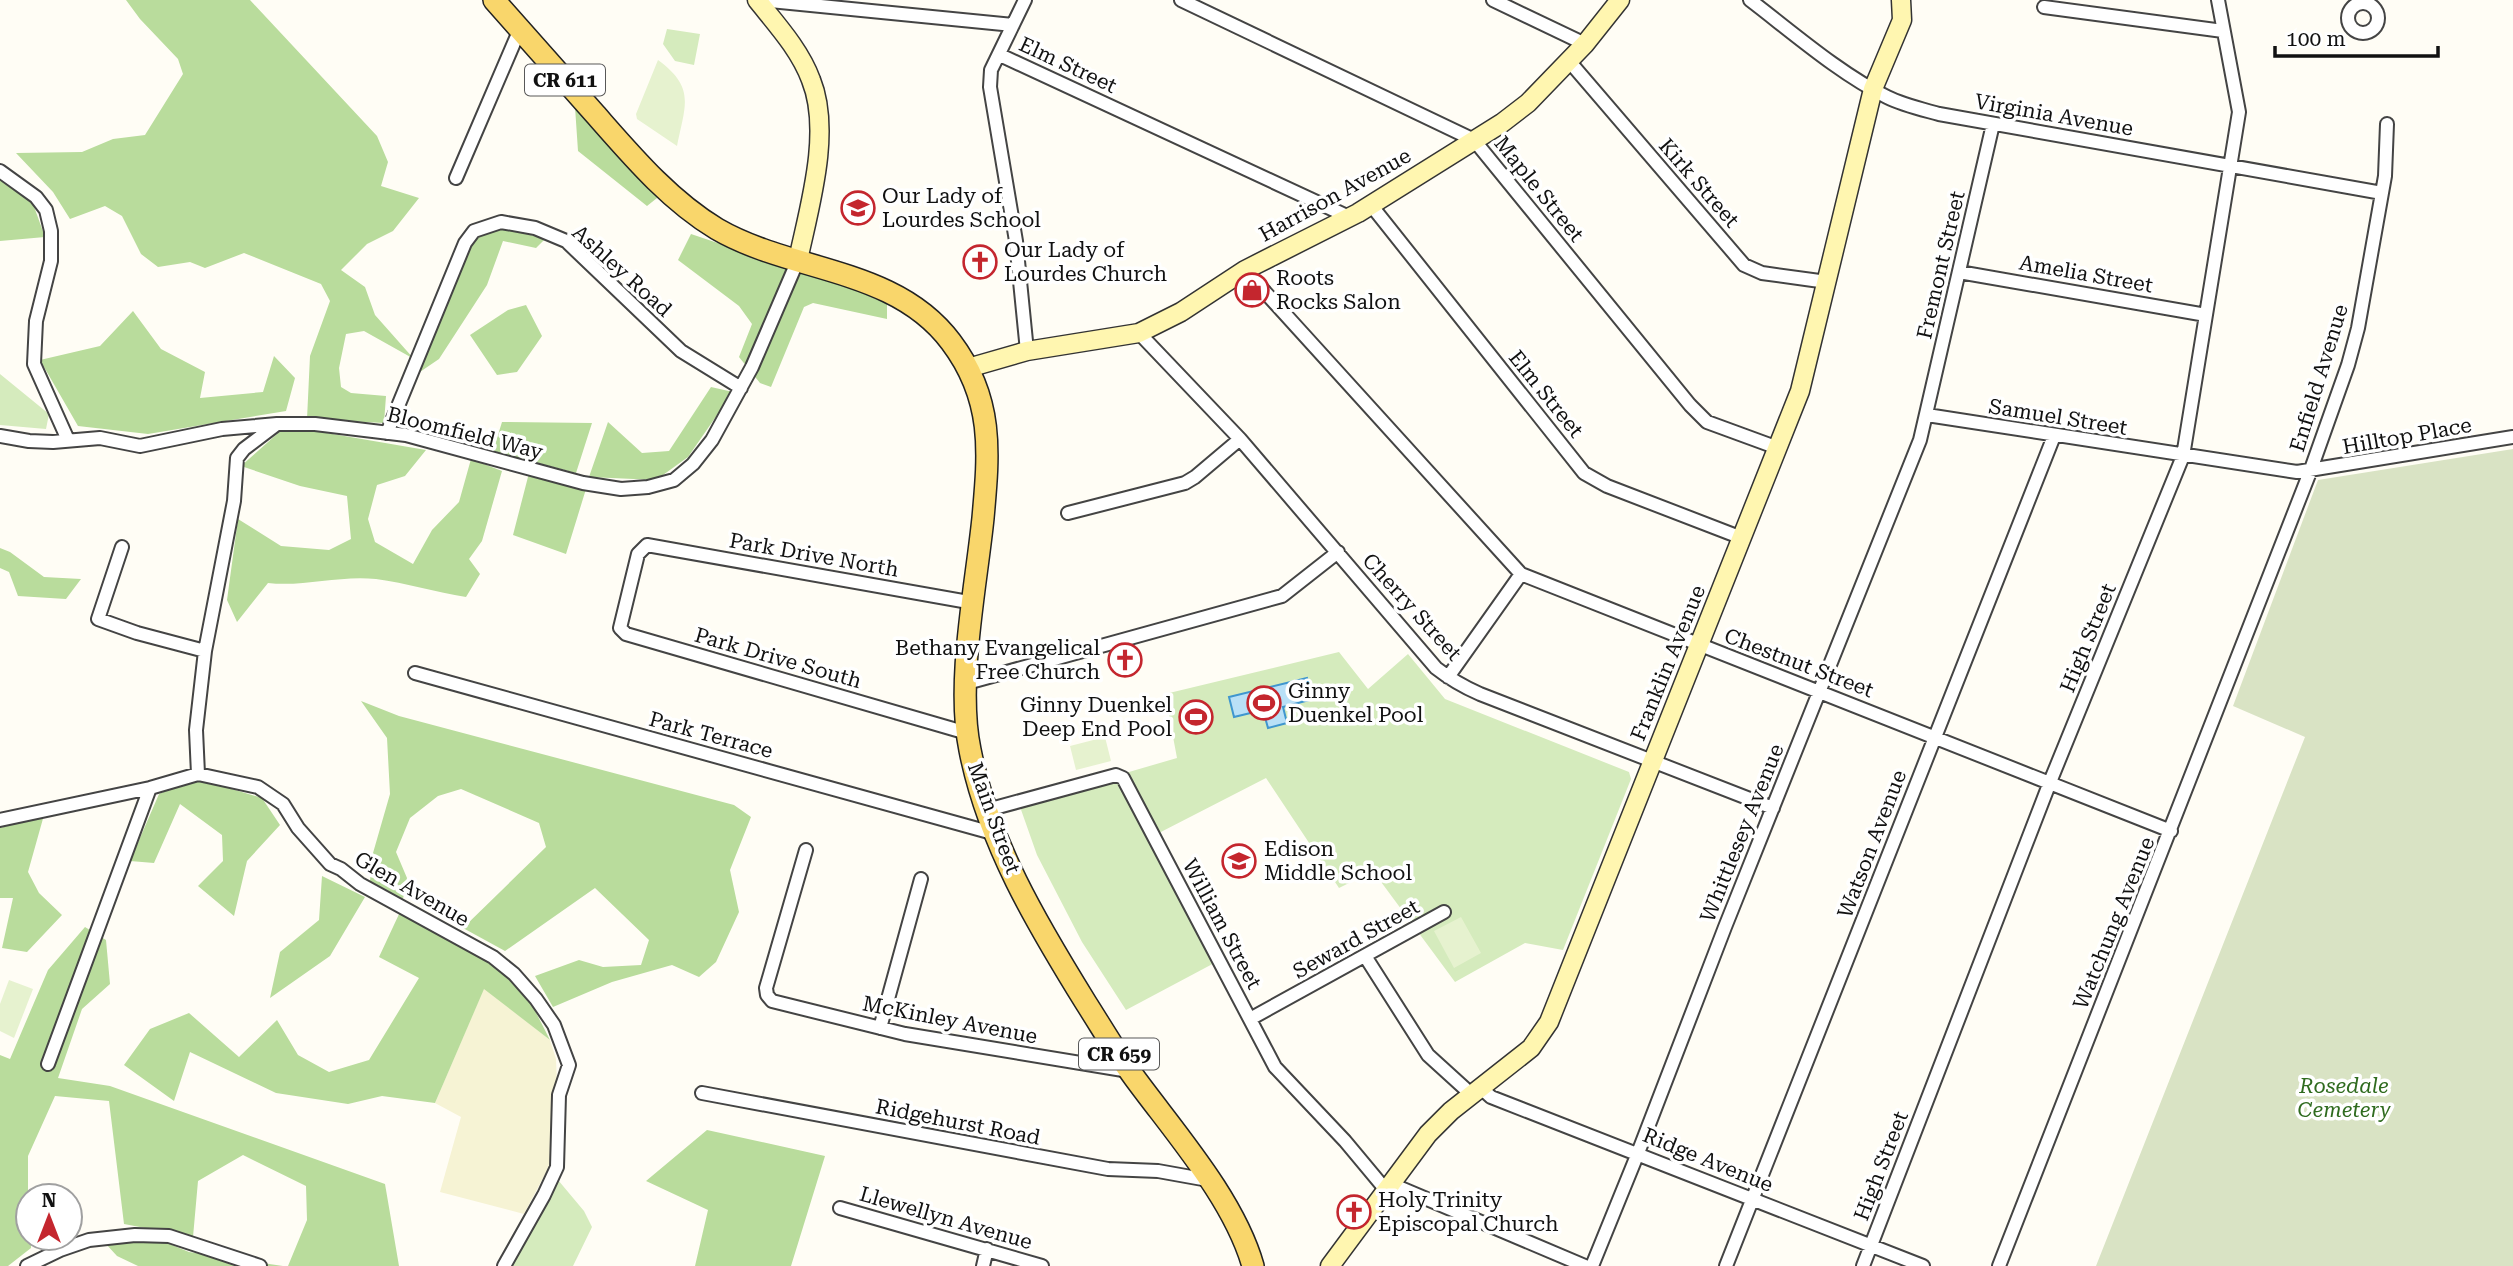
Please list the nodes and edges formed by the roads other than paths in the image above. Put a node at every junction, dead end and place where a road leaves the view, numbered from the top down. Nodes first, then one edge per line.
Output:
1 (759, 0) edge
2 (1025, 0) edge
3 (1181, 0) edge
4 (1493, 0) edge
5 (1620, 0) edge
6 (1750, 0) edge
7 (1901, 0) edge
8 (1912, 0) edge
9 (2218, 0) edge
10 (499, 2) edge
11 (2044, 7) dead end
12 (1902, 20) junction
13 (1013, 25) junction
14 (520, 29) junction
15 (2222, 31) junction
16 (1585, 44) junction
17 (1000, 55) junction
18 (1569, 61) junction
19 (1873, 89) junction
20 (1993, 124) junction
21 (2387, 124) dead end
22 (1474, 140) junction
23 (2230, 166) junction
24 (0, 171) edge
25 (456, 178) dead end
26 (2382, 193) junction
27 (1371, 205) junction
28 (1349, 217) junction
29 (798, 260) junction
30 (1245, 270) junction
31 (1959, 272) junction
32 (1827, 282) junction
33 (2206, 315) junction
34 (1139, 333) junction
35 (1027, 351) junction
36 (968, 368) junction
37 (741, 388) junction
38 (1927, 415) junction
39 (277, 424) junction
40 (387, 433) junction
41 (0, 436) edge
42 (2054, 436) junction
43 (2513, 437) edge
44 (1240, 439) junction
45 (68, 440) junction
46 (1778, 447) junction
47 (2183, 456) junction
48 (2310, 472) junction
49 (1068, 513) dead end
50 (1742, 538) junction
51 (122, 547) dead end
52 (1338, 552) junction
53 (1521, 575) junction
54 (2262, 592) joint
55 (974, 603) junction
56 (620, 628) joint
57 (1700, 644) junction
58 (205, 651) junction
59 (415, 673) dead end
60 (1448, 677) junction
61 (967, 683) junction
62 (1819, 691) junction
63 (967, 733) junction
64 (1935, 736) junction
65 (1654, 761) junction
66 (198, 774) junction
67 (2050, 782) junction
68 (150, 788) junction
69 (1773, 808) junction
70 (987, 810) junction
71 (0, 820) edge
72 (2171, 831) junction
73 (997, 834) junction
74 (806, 850) dead end
75 (921, 878) dead end
76 (1444, 912) dead end
77 (1365, 956) junction
78 (1250, 1019) junction
79 (880, 1028) junction
80 (48, 1064) dead end
81 (1129, 1070) junction
82 (1476, 1092) junction
83 (702, 1093) dead end
84 (1639, 1153) junction
85 (1208, 1180) junction
86 (1387, 1186) junction
87 (1753, 1198) junction
88 (840, 1208) dead end
89 (1870, 1246) junction
90 (987, 1249) junction
91 (27, 1266) edge
92 (260, 1266) edge
93 (503, 1266) edge
94 (983, 1266) edge
95 (1042, 1266) edge
96 (1253, 1266) edge
97 (1330, 1266) edge
98 (1585, 1266) edge
99 (1592, 1266) edge
100 (1726, 1266) edge
101 (1863, 1266) edge
102 (1923, 1266) edge
103 (1999, 1266) edge

1 - 13 street, Elm Street
1 - 29 street
2 - 13 street
3 - 22 street, Maple Street
4 - 16 street
5 - 16 street, Harrison Avenue
6 - 19 street, Virginia Avenue
7 - 12 street, Franklin Avenue
8 - 12 street
9 - 15 street, High Street
10 - 14 main road, CR 611
11 - 15 street
12 - 19 street, Franklin Avenue
13 - 17 street
14 - 25 street
14 - 29 main road, CR 611
15 - 23 street, High Street
16 - 18 street, Harrison Avenue
17 - 28 street, Elm Street
17 - 35 street
18 - 22 street, Harrison Avenue
18 - 32 street, Kirk Street
19 - 20 street, Virginia Avenue
19 - 32 street, Franklin Avenue
20 - 23 street, Virginia Avenue
20 - 31 street, Fremont Street
21 - 26 street, Enfield Avenue
22 - 27 street, Harrison Avenue
22 - 46 street, Maple Street
23 - 26 street, Virginia Avenue
23 - 33 street, High Street
24 - 45 street
26 - 48 street, Enfield Avenue
27 - 28 street, Harrison Avenue
27 - 50 street, Elm Street
28 - 30 street, Harrison Avenue
29 - 36 main road, CR 611
29 - 37 street, Bloomfield Way
30 - 34 street, Harrison Avenue
30 - 53 street, Chestnut Street
31 - 33 street, Amelia Street
31 - 38 street, Fremont Street
32 - 46 street, Franklin Avenue
33 - 47 street, High Street
34 - 35 street, Harrison Avenue
34 - 44 street, Cherry Street
35 - 36 street
36 - 55 main road, Main Street / CR 659
37 - 40 street, Bloomfield Way
37 - 40 street, Ashley Road
38 - 42 street, Samuel Street
38 - 62 street, Whittlesey Avenue
39 - 40 street, Bloomfield Way
39 - 45 street, Bloomfield Way
39 - 58 street
41 - 45 street, Bloomfield Way
42 - 47 street, Samuel Street
42 - 64 street, Watson Avenue
43 - 48 street, Hilltop Place
44 - 49 street
44 - 52 street, Cherry Street
46 - 50 street, Franklin Avenue
47 - 48 street, Hilltop Place
47 - 67 street, High Street
48 - 54 street, Enfield Avenue
50 - 57 street, Franklin Avenue
51 - 58 street
52 - 60 street, Cherry Street
52 - 61 street
53 - 57 street, Chestnut Street
53 - 60 street
54 - 72 street, Watchung Avenue
55 - 56 street, Park Drive North
55 - 61 main road, Main Street / CR 659
56 - 63 street, Park Drive South
57 - 62 street, Chestnut Street
57 - 65 street, Franklin Avenue
58 - 66 street
59 - 73 street, Park Terrace
60 - 65 street, Cherry Street
61 - 63 main road, Main Street / CR 659
62 - 64 street, Chestnut Street
62 - 69 street, Whittlesey Avenue
63 - 70 main road, Main Street / CR 659
64 - 67 street, Chestnut Street
64 - 87 street, Watson Avenue
65 - 69 street, Cherry Street
65 - 82 street, Franklin Avenue
66 - 68 street, Glen Avenue
66 - 93 street, Glen Avenue
67 - 72 street, Chestnut Street
67 - 89 street, High Street
68 - 71 street, Glen Avenue
68 - 80 street
69 - 84 street, Whittlesey Avenue
70 - 73 main road, Main Street / CR 659
70 - 78 street, William Street
72 - 103 street, Watchung Avenue
73 - 81 main road, Main Street / CR 659
74 - 79 street, McKinley Avenue
75 - 79 street
76 - 77 street, Seward Street
77 - 78 street, Seward Street
77 - 82 street, Ridge Avenue
78 - 86 street, William Street
79 - 81 street, McKinley Avenue
81 - 85 main road, Main Street / CR 659
82 - 84 street, Ridge Avenue
82 - 86 street, Franklin Avenue
83 - 85 street, Ridgehurst Road
84 - 87 street, Ridge Avenue
84 - 99 street, Whittlesey Avenue
85 - 96 main road, Main Street / CR 659
86 - 97 street, Franklin Avenue
86 - 98 street, William Street
87 - 89 street, Ridge Avenue
87 - 100 street, Watson Avenue
88 - 90 street, Llewellyn Avenue
89 - 101 street, High Street
89 - 102 street, Ridge Avenue
90 - 94 street
90 - 95 street, Llewellyn Avenue
91 - 92 street

